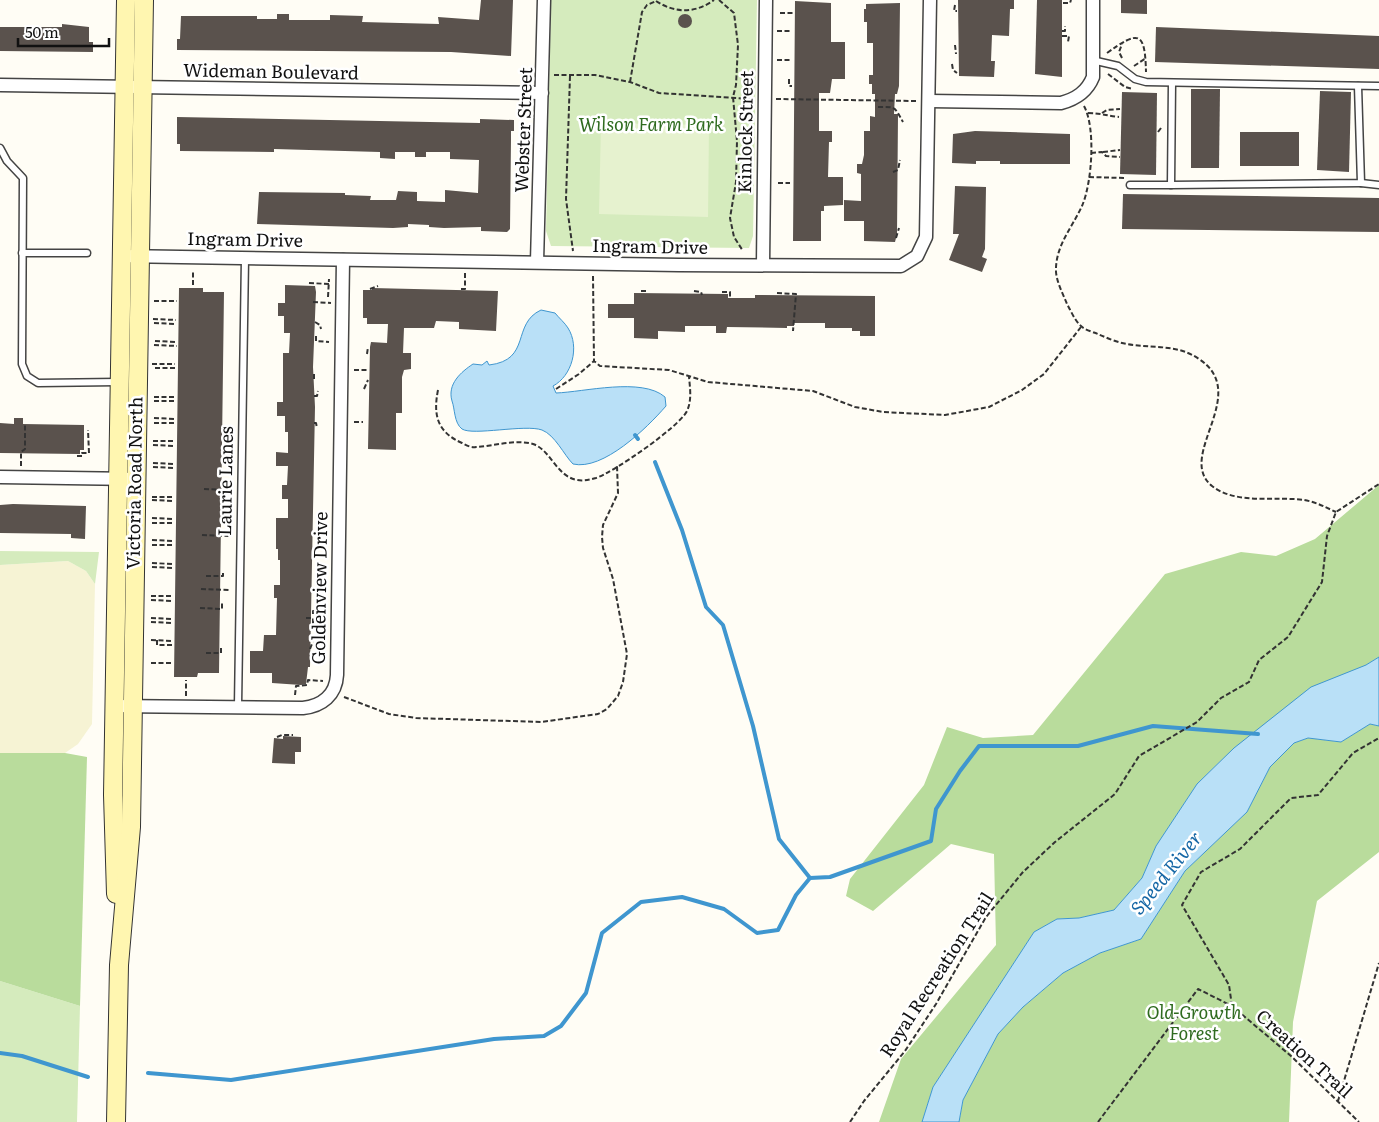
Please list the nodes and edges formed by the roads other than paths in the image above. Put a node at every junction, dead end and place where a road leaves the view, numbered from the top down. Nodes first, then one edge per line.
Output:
1 (126, 0) edge
2 (144, 0) edge
3 (544, 0) edge
4 (766, 0) edge
5 (930, 0) edge
6 (1093, 0) edge
7 (1092, 60) junction
8 (1172, 83) junction
9 (0, 84) edge
10 (1358, 86) junction
11 (1379, 86) edge
12 (132, 87) junction
13 (542, 93) junction
14 (929, 101) junction
15 (0, 148) edge
16 (1361, 184) junction
17 (1130, 185) road end
18 (1171, 185) junction
19 (1379, 185) edge
20 (22, 253) junction
21 (88, 253) dead end
22 (130, 256) junction
23 (245, 258) junction
24 (343, 260) junction
25 (537, 262) junction
26 (763, 265) junction
27 (118, 382) junction
28 (0, 477) edge
29 (117, 478) junction
30 (135, 479) junction
31 (114, 706) junction
32 (132, 706) junction
33 (238, 706) junction
34 (119, 965) junction
35 (116, 1122) edge

1 - 12 main road, Victoria Road North
2 - 12 main road, Victoria Road North
3 - 13 street, Webster Street
4 - 26 street, Kinlock Street
5 - 14 street, Ingram Drive
6 - 7 street
7 - 8 lane
7 - 14 street
8 - 10 lane
8 - 18 lane
9 - 12 street, Wideman Boulevard
10 - 11 lane
10 - 16 lane
12 - 13 street, Wideman Boulevard
12 - 22 main road, Victoria Road North
13 - 25 street, Webster Street
14 - 26 street, Ingram Drive
15 - 20 lane
16 - 18 lane
16 - 19 lane
17 - 18 lane
20 - 21 lane
20 - 27 lane
22 - 23 street, Ingram Drive
22 - 27 main road, Victoria Road North
22 - 30 main road, Victoria Road North
23 - 24 street, Ingram Drive
23 - 33 lane, Laurie Lanes
24 - 25 street, Ingram Drive
24 - 33 street, Goldenview Drive
25 - 26 street, Ingram Drive
27 - 29 main road, Victoria Road North
28 - 29 street
29 - 30 street
29 - 31 main road, Victoria Road North
30 - 32 main road, Victoria Road North
31 - 32 street, Goldenview Drive
31 - 34 main road, Victoria Road North
32 - 33 street, Goldenview Drive
32 - 34 main road, Victoria Road North
34 - 35 main road, Victoria Road North

